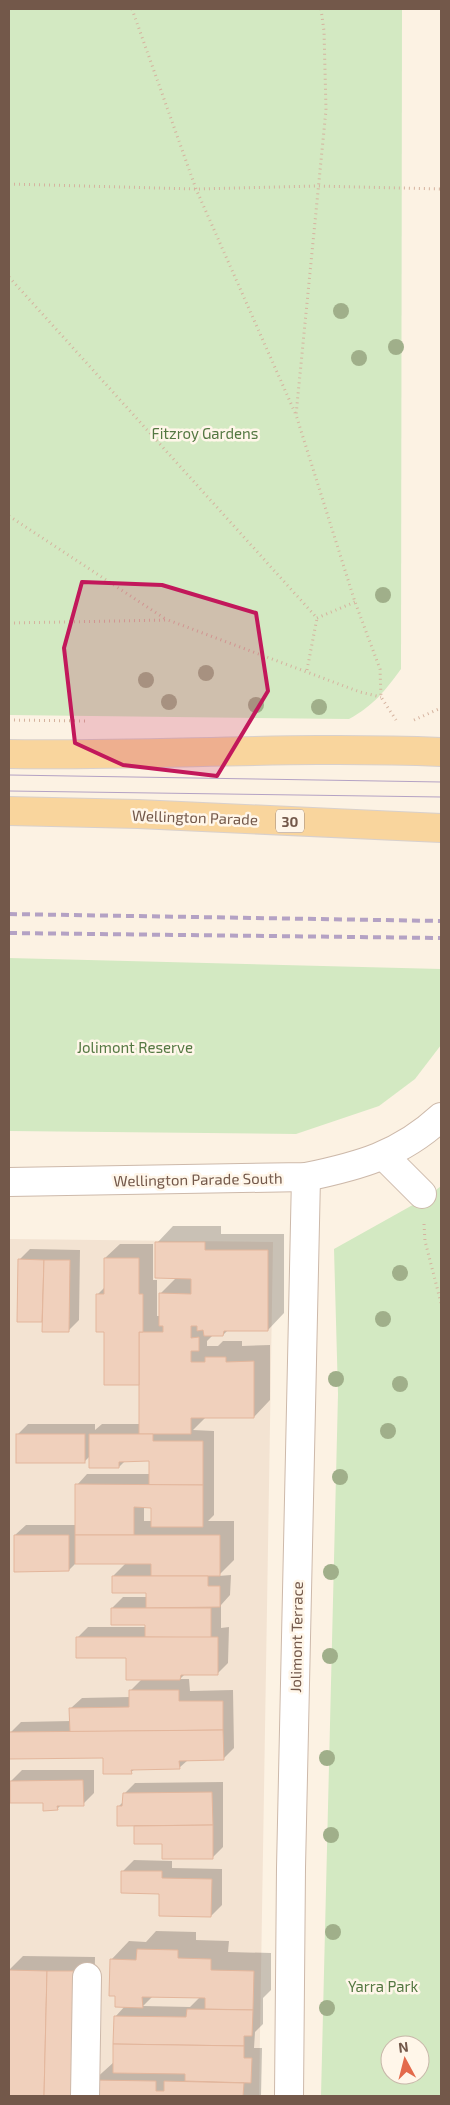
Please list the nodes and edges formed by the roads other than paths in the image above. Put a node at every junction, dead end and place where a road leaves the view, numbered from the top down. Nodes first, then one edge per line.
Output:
1 (441, 752) edge
2 (9, 754) edge
3 (9, 811) edge
4 (441, 828) edge
5 (441, 1117) edge
6 (384, 1156) junction
7 (306, 1177) junction
8 (9, 1182) edge
9 (422, 1194) road end
10 (87, 1977) dead end
11 (85, 2096) edge
12 (289, 2096) edge

1 - 2 main road
3 - 4 main road, Wellington Parade / 30
5 - 6 street, Wellington Parade South
6 - 7 street, Wellington Parade South
6 - 9 street
7 - 8 street, Wellington Parade South
7 - 12 street, Jolimont Terrace
10 - 11 street

